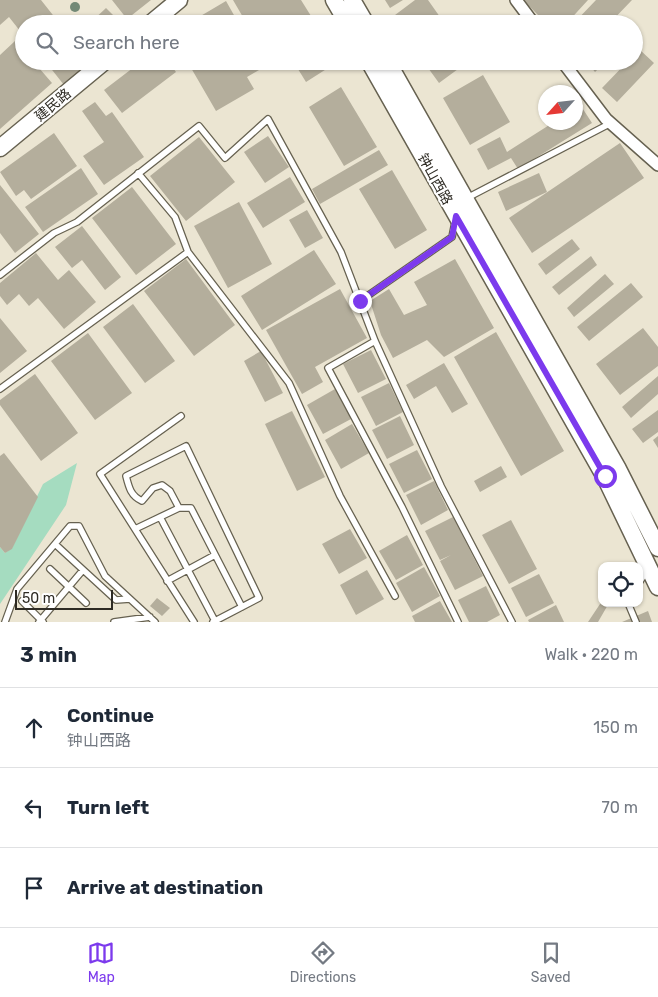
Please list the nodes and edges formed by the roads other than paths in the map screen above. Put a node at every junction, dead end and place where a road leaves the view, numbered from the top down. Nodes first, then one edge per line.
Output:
1 (179, 0) edge
2 (334, 0) edge
3 (352, 0) edge
4 (516, 0) edge
5 (161, 15) edge
6 (343, 15) edge
7 (361, 15) edge
8 (527, 15) edge
9 (94, 70) edge
10 (374, 70) edge
11 (392, 70) edge
12 (569, 70) edge
13 (611, 123) junction
14 (0, 148) edge
15 (658, 165) edge
16 (138, 173) junction
17 (465, 200) junction
18 (456, 216) junction
19 (188, 252) junction
20 (0, 275) edge
21 (360, 301) junction
22 (375, 341) junction
23 (0, 389) edge
24 (181, 416) dead end
25 (179, 508) junction
26 (160, 517) junction
27 (135, 529) junction
28 (55, 544) junction
29 (658, 548) edge
30 (215, 555) junction
31 (649, 566) junction
32 (50, 569) dead end
33 (83, 570) junction
34 (188, 570) junction
35 (643, 576) edge
36 (168, 581) junction
37 (658, 587) edge
38 (68, 588) junction
39 (394, 596) dead end
40 (130, 599) junction
41 (22, 601) dead end
42 (86, 603) dead end
43 (242, 607) junction
44 (630, 607) edge
45 (150, 617) junction
46 (41, 621) edge
47 (5, 622) edge
48 (114, 622) edge
49 (155, 622) edge
50 (194, 622) edge
51 (214, 622) edge
52 (458, 622) edge
53 (512, 622) edge
54 (636, 622) edge

1 - 5 main road
2 - 6 main road
3 - 7 main road
4 - 8 street
9 - 14 main road, 建民路
10 - 18 main road, 钟山西路
11 - 17 main road, 钟山西路
12 - 13 street
13 - 15 street
13 - 17 lane
16 - 19 lane
16 - 20 lane
16 - 21 lane
17 - 29 main road, 钟山西路
18 - 21 lane
18 - 31 main road, 钟山西路
19 - 23 lane
19 - 39 lane
21 - 22 lane
22 - 52 lane
22 - 53 lane
24 - 27 lane
25 - 26 lane
25 - 30 lane
25 - 43 lane
26 - 27 lane
26 - 34 lane
27 - 36 lane
28 - 33 lane
28 - 40 lane
28 - 47 lane
30 - 34 lane
30 - 43 lane
31 - 35 lane
31 - 37 main road, 钟山西路
32 - 38 lane
33 - 38 lane
33 - 40 lane
34 - 36 lane
34 - 51 lane
36 - 50 lane
38 - 42 lane
38 - 46 lane
40 - 45 lane
41 - 46 lane
43 - 51 lane
44 - 54 lane
45 - 48 lane
45 - 49 lane

